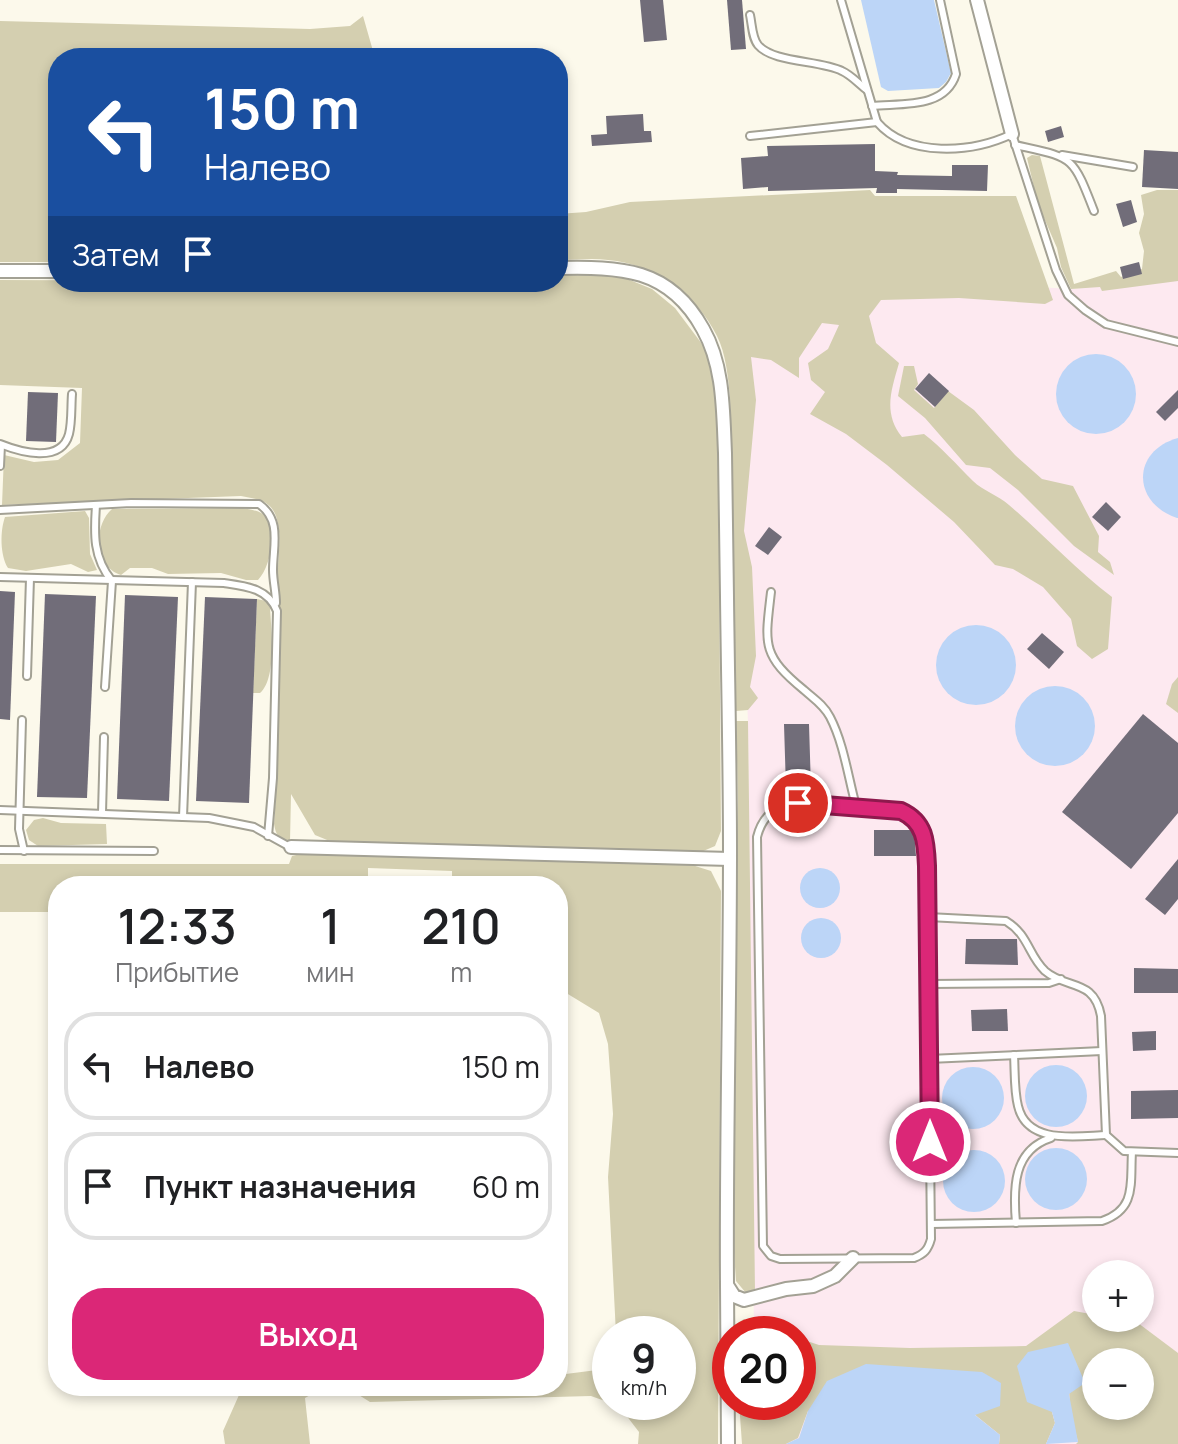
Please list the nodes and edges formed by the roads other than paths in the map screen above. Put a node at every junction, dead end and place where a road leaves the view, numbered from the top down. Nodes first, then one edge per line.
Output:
1 (841, 0) edge
2 (940, 0) edge
3 (977, 0) edge
4 (750, 15) dead end
5 (867, 90) junction
6 (872, 106) junction
7 (877, 122) junction
8 (750, 136) dead end
9 (1014, 139) junction
10 (1062, 155) junction
11 (1133, 167) dead end
12 (1094, 211) dead end
13 (568, 268) edge
14 (0, 271) edge
15 (48, 271) edge
16 (1178, 342) edge
17 (72, 394) dead end
18 (0, 445) edge
19 (0, 466) edge
20 (96, 505) junction
21 (0, 510) edge
22 (0, 577) edge
23 (30, 578) junction
24 (112, 581) junction
25 (192, 582) junction
26 (771, 592) dead end
27 (277, 611) junction
28 (27, 676) dead end
29 (105, 687) dead end
30 (22, 720) dead end
31 (104, 737) dead end
32 (856, 806) junction
33 (0, 810) edge
34 (21, 811) junction
35 (102, 813) junction
36 (183, 817) junction
37 (268, 836) junction
38 (291, 847) joint
39 (0, 850) edge
40 (24, 851) junction
41 (154, 851) dead end
42 (730, 859) junction
43 (928, 917) junction
44 (1061, 979) junction
45 (929, 984) junction
46 (1102, 1051) junction
47 (1014, 1055) junction
48 (929, 1059) junction
49 (1106, 1135) junction
50 (1055, 1137) junction
51 (1132, 1152) junction
52 (1178, 1153) edge
53 (1016, 1223) junction
54 (931, 1224) junction
55 (853, 1258) junction
56 (727, 1285) junction
57 (728, 1444) edge

1 - 5 lane
2 - 6 lane
3 - 9 street
4 - 5 lane
5 - 6 lane
6 - 7 lane
7 - 8 lane
7 - 9 lane
9 - 10 lane
9 - 16 lane
10 - 11 lane
10 - 12 lane
13 - 42 street
14 - 15 street
17 - 18 lane
18 - 19 lane
20 - 21 lane
20 - 24 lane
20 - 27 lane
22 - 23 lane
23 - 24 lane
23 - 28 lane
24 - 25 lane
24 - 29 lane
25 - 27 lane
25 - 36 lane
26 - 32 lane
27 - 37 lane
30 - 34 lane
31 - 35 lane
32 - 43 lane
32 - 55 lane
33 - 34 lane
34 - 35 lane
34 - 40 lane
35 - 36 lane
36 - 37 lane
37 - 38 lane
38 - 42 street
39 - 40 lane
40 - 41 lane
42 - 56 street
43 - 44 lane
43 - 45 lane
44 - 45 lane
44 - 46 lane
45 - 48 lane
46 - 47 lane
46 - 49 lane
47 - 48 lane
47 - 50 lane
48 - 54 lane
49 - 50 lane
49 - 51 lane
50 - 53 lane
51 - 52 lane
51 - 53 lane
53 - 54 lane
54 - 55 lane
55 - 56 street
56 - 57 street

